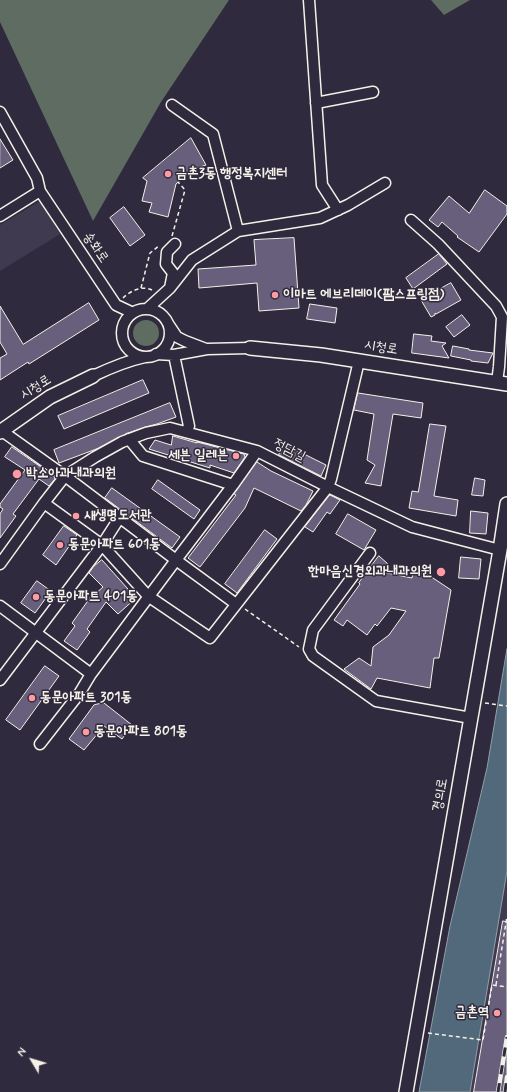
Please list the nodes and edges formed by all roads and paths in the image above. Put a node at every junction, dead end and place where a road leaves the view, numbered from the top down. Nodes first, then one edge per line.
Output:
1 (308, 0) edge
2 (373, 92) dead end
3 (316, 103) junction
4 (172, 105) dead end
5 (0, 112) edge
6 (178, 182) dead end
7 (385, 183) dead end
8 (40, 191) junction
9 (338, 210) junction
10 (0, 216) edge
11 (411, 220) dead end
12 (238, 231) junction
13 (173, 240) joint
14 (161, 244) dead end
15 (141, 288) junction
16 (170, 288) junction
17 (152, 291) dead end
18 (116, 305) junction
19 (147, 309) junction
20 (133, 313) junction
21 (505, 314) edge
22 (124, 322) junction
23 (167, 322) junction
24 (126, 346) junction
25 (250, 348) joint
26 (207, 349) junction
27 (152, 355) junction
28 (174, 355) junction
29 (359, 361) junction
30 (117, 365) junction
31 (92, 376) joint
32 (502, 383) edge
33 (1, 431) edge
34 (186, 432) junction
35 (129, 439) junction
36 (257, 451) junction
37 (65, 476) junction
38 (233, 485) junction
39 (328, 487) junction
40 (44, 503) junction
41 (507, 504) edge
42 (120, 517) junction
43 (102, 545) junction
44 (500, 550) junction
45 (370, 553) dead end
46 (176, 560) junction
47 (0, 564) edge
48 (148, 596) junction
49 (236, 604) junction
50 (0, 606) edge
51 (36, 632) junction
52 (313, 656) junction
53 (91, 674) junction
54 (0, 680) edge
55 (483, 703) dead end
56 (507, 706) edge
57 (471, 718) junction
58 (40, 744) dead end
59 (507, 916) edge
60 (496, 985) junction
61 (507, 987) edge
62 (416, 1032) junction
63 (406, 1092) edge

1 - 3 street
2 - 3 street
3 - 9 street
4 - 12 street
5 - 8 street, 송화로
6 - 13 path
7 - 9 street
8 - 10 street
8 - 18 street, 송화로
9 - 12 street
11 - 21 street
12 - 16 street
13 - 16 street
14 - 15 path
15 - 17 path
15 - 18 path
16 - 19 street
18 - 20 street
18 - 22 street, 송화로
19 - 20 street
19 - 23 street
20 - 22 street
21 - 32 street
22 - 24 street
23 - 26 street
23 - 27 street
24 - 27 street
24 - 30 street
25 - 26 street
25 - 29 street, 시청로
26 - 28 street
27 - 28 street
27 - 30 street
28 - 34 street
29 - 32 street, 시청로
29 - 39 street
30 - 31 street
31 - 33 street, 시청로
33 - 37 street
34 - 35 street, 정담길
34 - 36 street, 정담길
35 - 37 street, 정담길
35 - 38 street
36 - 38 street
36 - 39 street, 정담길
37 - 40 street, 정담길
37 - 42 street
38 - 46 street
39 - 44 street, 정담길
39 - 49 street
40 - 43 street
40 - 47 street, 정담길
41 - 44 street, 경의로
42 - 43 street
42 - 46 street
43 - 48 street
43 - 51 street
44 - 57 street, 경의로
45 - 52 street
46 - 48 street
46 - 49 street
48 - 49 street
48 - 53 street
49 - 52 path
50 - 51 street
51 - 53 street
51 - 54 street
52 - 57 street
53 - 58 street
55 - 56 path
57 - 62 street, 경의로
59 - 60 path
60 - 61 path
60 - 62 path
62 - 63 street, 경의로

